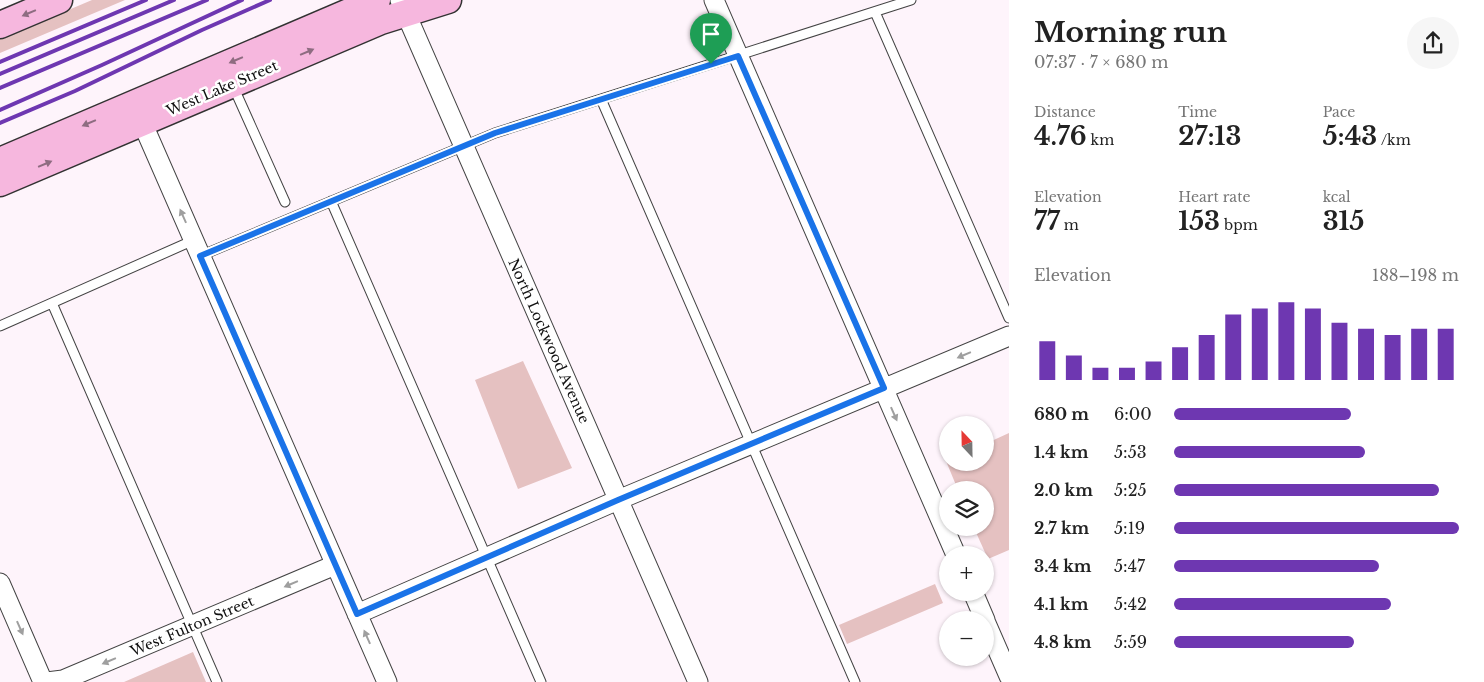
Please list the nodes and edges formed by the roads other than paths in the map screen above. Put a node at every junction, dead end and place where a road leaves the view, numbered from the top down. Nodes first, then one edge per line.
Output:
1 (59, 0) edge
2 (378, 0) edge
3 (448, 0) edge
4 (714, 0) edge
5 (910, 0) edge
6 (403, 7) edge
7 (875, 12) junction
8 (0, 25) edge
9 (738, 56) junction
10 (232, 84) junction
11 (601, 99) junction
12 (138, 113) junction
13 (464, 145) junction
14 (0, 161) edge
15 (0, 183) edge
16 (331, 201) junction
17 (285, 202) dead end
18 (197, 248) junction
19 (52, 303) junction
20 (1009, 318) edge
21 (0, 326) edge
22 (1009, 336) edge
23 (884, 388) junction
24 (752, 444) junction
25 (618, 500) junction
26 (952, 546) edge
27 (486, 558) junction
28 (336, 565) junction
29 (0, 583) edge
30 (357, 614) junction
31 (193, 625) junction
32 (994, 641) edge
33 (1009, 676) edge
34 (45, 682) edge
35 (217, 682) edge
36 (387, 682) edge
37 (541, 682) edge
38 (698, 682) edge
39 (855, 682) edge

1 -> 8 main road
2 -> 12 main road, West Lake Street
3 - 6 main road, West Lake Street
4 - 9 street
5 - 7 lane
10 -> 6 main road, West Lake Street
6 - 13 street, North Lockwood Avenue
7 - 9 lane
7 - 20 lane
9 - 11 lane
9 - 23 street
10 - 12 main road, West Lake Street
10 - 17 lane
11 - 13 lane
11 - 24 lane
12 -> 14 main road, West Lake Street
15 -> 12 main road, West Lake Street
18 -> 12 street
13 - 16 lane
13 - 25 street, North Lockwood Avenue
16 - 18 lane
16 - 27 lane
18 - 19 lane
18 - 28 street
19 - 21 lane
19 - 31 lane
22 -> 23 street
23 - 24 street
23 -> 26 street
24 - 25 street
24 - 39 lane
25 - 27 street
25 - 38 street, North Lockwood Avenue
27 - 30 street
27 - 37 lane
28 - 30 street
28 -> 31 street, West Fulton Street
29 -> 34 street
36 -> 30 street
31 -> 34 street, West Fulton Street
31 - 35 lane
32 - 33 street

